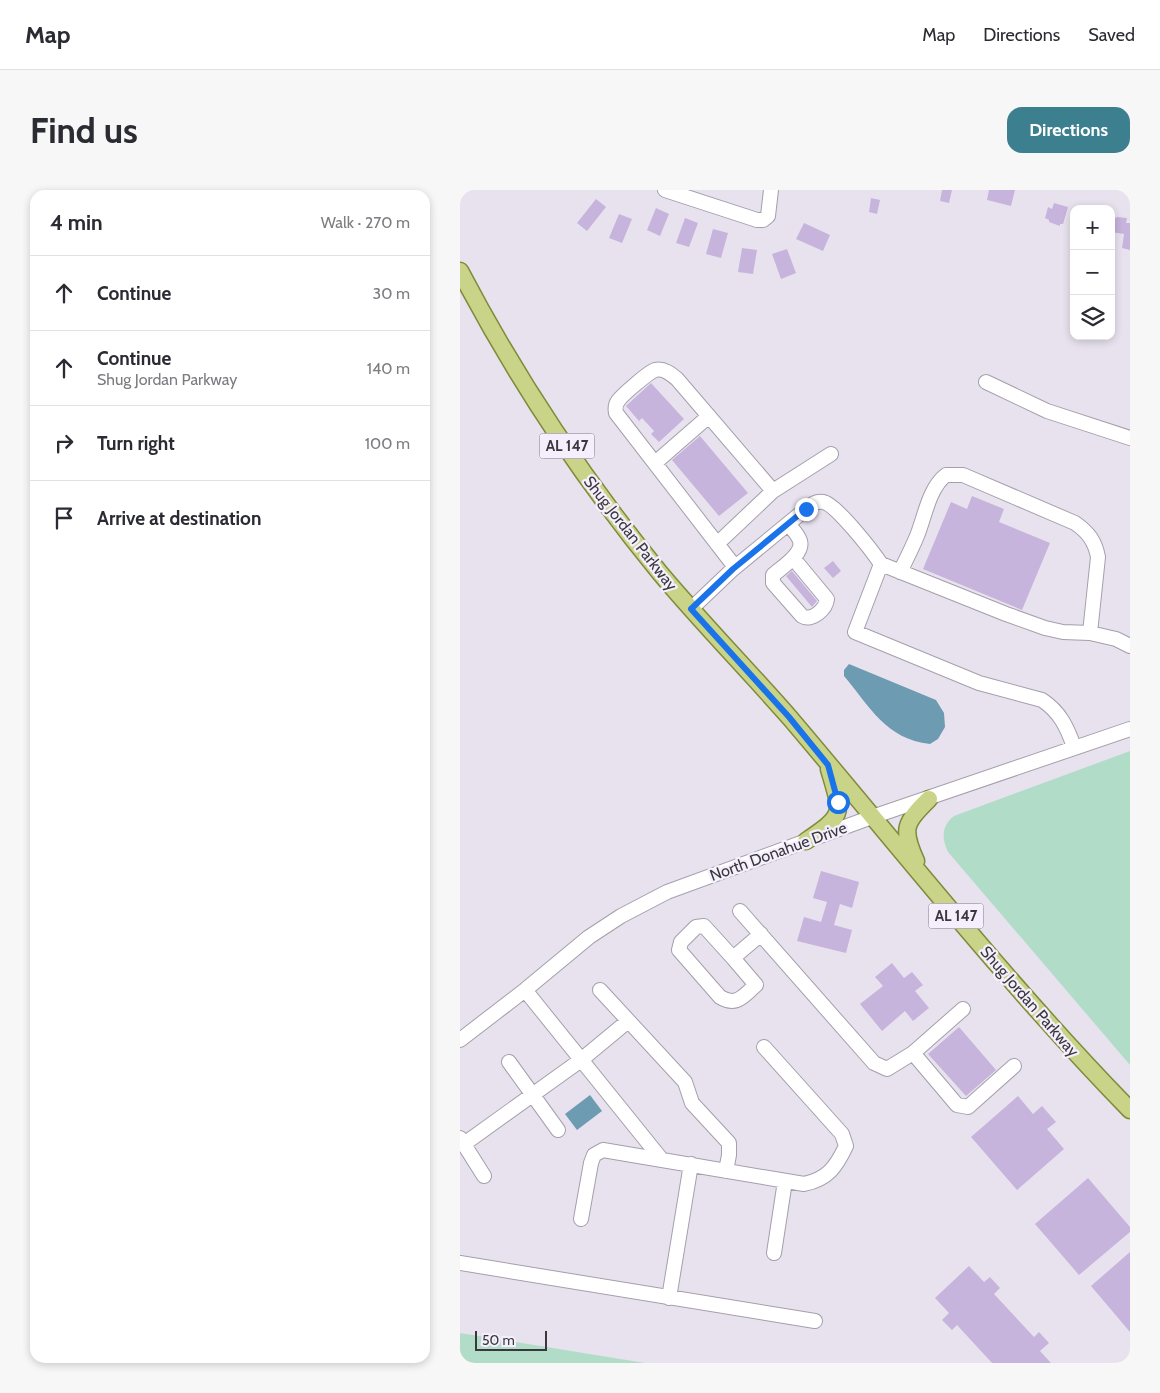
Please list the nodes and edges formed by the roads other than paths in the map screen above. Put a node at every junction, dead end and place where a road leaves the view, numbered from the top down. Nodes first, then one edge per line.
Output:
1 (665, 190) edge
2 (771, 190) edge
3 (460, 271) edge
4 (986, 382) dead end
5 (710, 416) junction
6 (1130, 438) edge
7 (831, 454) dead end
8 (655, 463) junction
9 (773, 491) junction
10 (788, 524) junction
11 (717, 544) junction
12 (792, 558) dead end
13 (881, 564) junction
14 (735, 567) junction
15 (900, 572) junction
16 (691, 609) junction
17 (1090, 633) junction
18 (1130, 646) edge
19 (1130, 728) edge
20 (1074, 747) junction
21 (828, 765) junction
22 (929, 798) junction
23 (872, 817) junction
24 (806, 841) junction
25 (924, 877) junction
26 (740, 911) dead end
27 (761, 934) junction
28 (733, 958) junction
29 (525, 990) junction
30 (600, 990) dead end
31 (963, 1009) dead end
32 (628, 1020) junction
33 (460, 1040) edge
34 (764, 1047) dead end
35 (913, 1053) junction
36 (582, 1060) junction
37 (509, 1062) dead end
38 (1014, 1066) dead end
39 (532, 1095) junction
40 (1130, 1110) edge
41 (558, 1130) dead end
42 (462, 1141) edge
43 (662, 1160) junction
44 (691, 1164) junction
45 (726, 1171) junction
46 (484, 1176) dead end
47 (785, 1181) junction
48 (580, 1219) dead end
49 (774, 1253) dead end
50 (460, 1263) edge
51 (669, 1298) junction
52 (815, 1321) dead end

1 - 2 street
3 - 16 main road, Shug Jordan Parkway / AL 147
4 - 6 street
5 - 8 street
5 - 8 street
5 - 9 street
7 - 9 street
8 - 11 street
9 - 11 street
10 - 12 street
10 - 13 street
10 - 14 street
11 - 14 street
13 - 15 street
13 - 20 street
14 - 16 street
15 - 17 street
15 - 17 street
16 - 21 main road, Shug Jordan Parkway / AL 147
17 - 18 street
19 - 20 street, North Donahue Drive
20 - 22 street, North Donahue Drive
21 - 23 main road, Shug Jordan Parkway / AL 147
21 - 24 main road
22 - 23 street, North Donahue Drive
22 - 25 main road
23 - 24 street, North Donahue Drive
23 - 25 main road, Shug Jordan Parkway / AL 147
24 - 29 street, North Donahue Drive
25 - 40 main road, Shug Jordan Parkway / AL 147
26 - 27 street
27 - 28 street
27 - 35 street
28 - 28 street
29 - 33 street, North Donahue Drive
29 - 36 street
30 - 32 street
31 - 35 street
32 - 36 street
32 - 45 street
34 - 47 street
35 - 38 street
36 - 39 street
36 - 43 street
37 - 39 street
39 - 41 street
39 - 42 street
42 - 46 street
43 - 44 street
43 - 48 street
44 - 45 street
44 - 51 street
45 - 47 street
47 - 49 street
50 - 51 street
51 - 52 street

